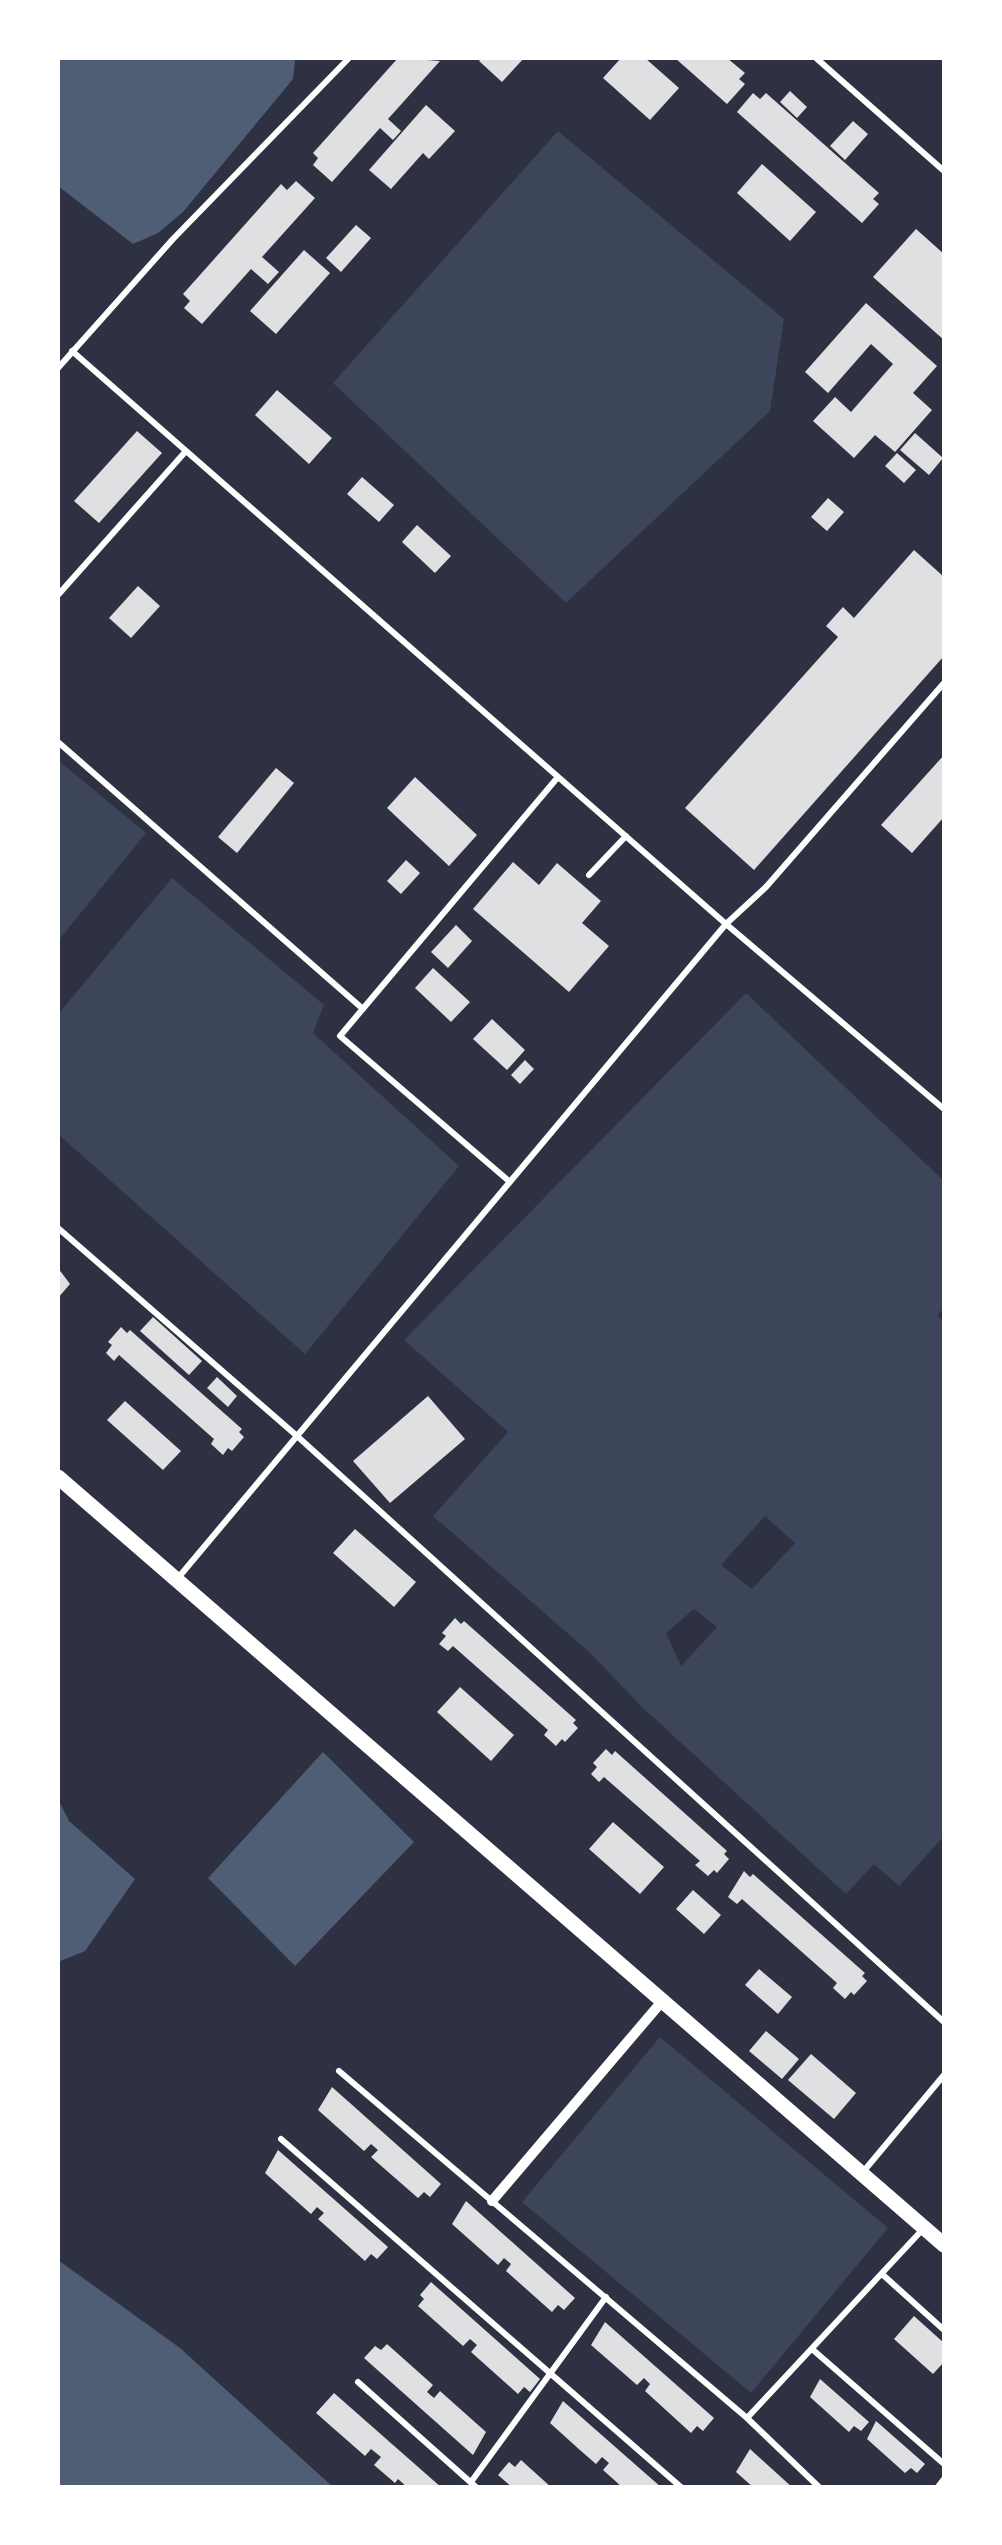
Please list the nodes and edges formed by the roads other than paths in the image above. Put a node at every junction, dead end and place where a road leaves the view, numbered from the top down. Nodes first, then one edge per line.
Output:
1 (349, 58) edge
2 (816, 58) edge
3 (944, 171) edge
4 (72, 351) junction
5 (58, 368) edge
6 (186, 451) junction
7 (58, 595) edge
8 (944, 683) edge
9 (58, 742) edge
10 (558, 777) junction
11 (626, 836) junction
12 (590, 875) dead end
13 (726, 924) junction
14 (363, 1009) junction
15 (944, 1109) edge
16 (510, 1182) junction
17 (58, 1228) edge
18 (297, 1436) junction
19 (58, 1476) edge
20 (177, 1580) junction
21 (664, 2000) junction
22 (944, 2022) edge
23 (339, 2070) dead end
24 (944, 2075) edge
25 (281, 2139) dead end
26 (863, 2172) junction
27 (492, 2201) junction
28 (925, 2228) junction
29 (944, 2245) edge
30 (882, 2274) junction
31 (606, 2297) junction
32 (944, 2330) edge
33 (812, 2349) junction
34 (552, 2375) junction
35 (358, 2382) dead end
36 (747, 2418) junction
37 (944, 2464) edge
38 (944, 2479) edge
39 (474, 2485) edge
40 (682, 2488) edge
41 (820, 2488) edge
42 (936, 2488) edge

1 - 4 lane
2 - 3 lane
4 - 5 lane
4 - 6 lane
6 - 7 lane
6 - 10 lane
8 - 13 lane
9 - 14 lane
10 - 11 lane
10 - 14 lane
11 - 12 lane
11 - 13 lane
13 - 15 lane
13 - 16 lane
14 - 16 lane
16 - 18 lane
17 - 18 lane
18 - 20 lane
18 - 22 lane
19 - 20 street
20 - 21 street
21 - 26 street
21 - 27 street
23 - 27 lane
24 - 26 lane
25 - 34 lane
26 - 28 street
27 - 31 lane
28 - 29 street
28 - 30 lane
30 - 32 lane
30 - 33 lane
31 - 34 lane
31 - 36 lane
33 - 36 lane
33 - 37 lane
34 - 39 lane
34 - 40 lane
35 - 39 lane
36 - 41 lane
38 - 42 lane

